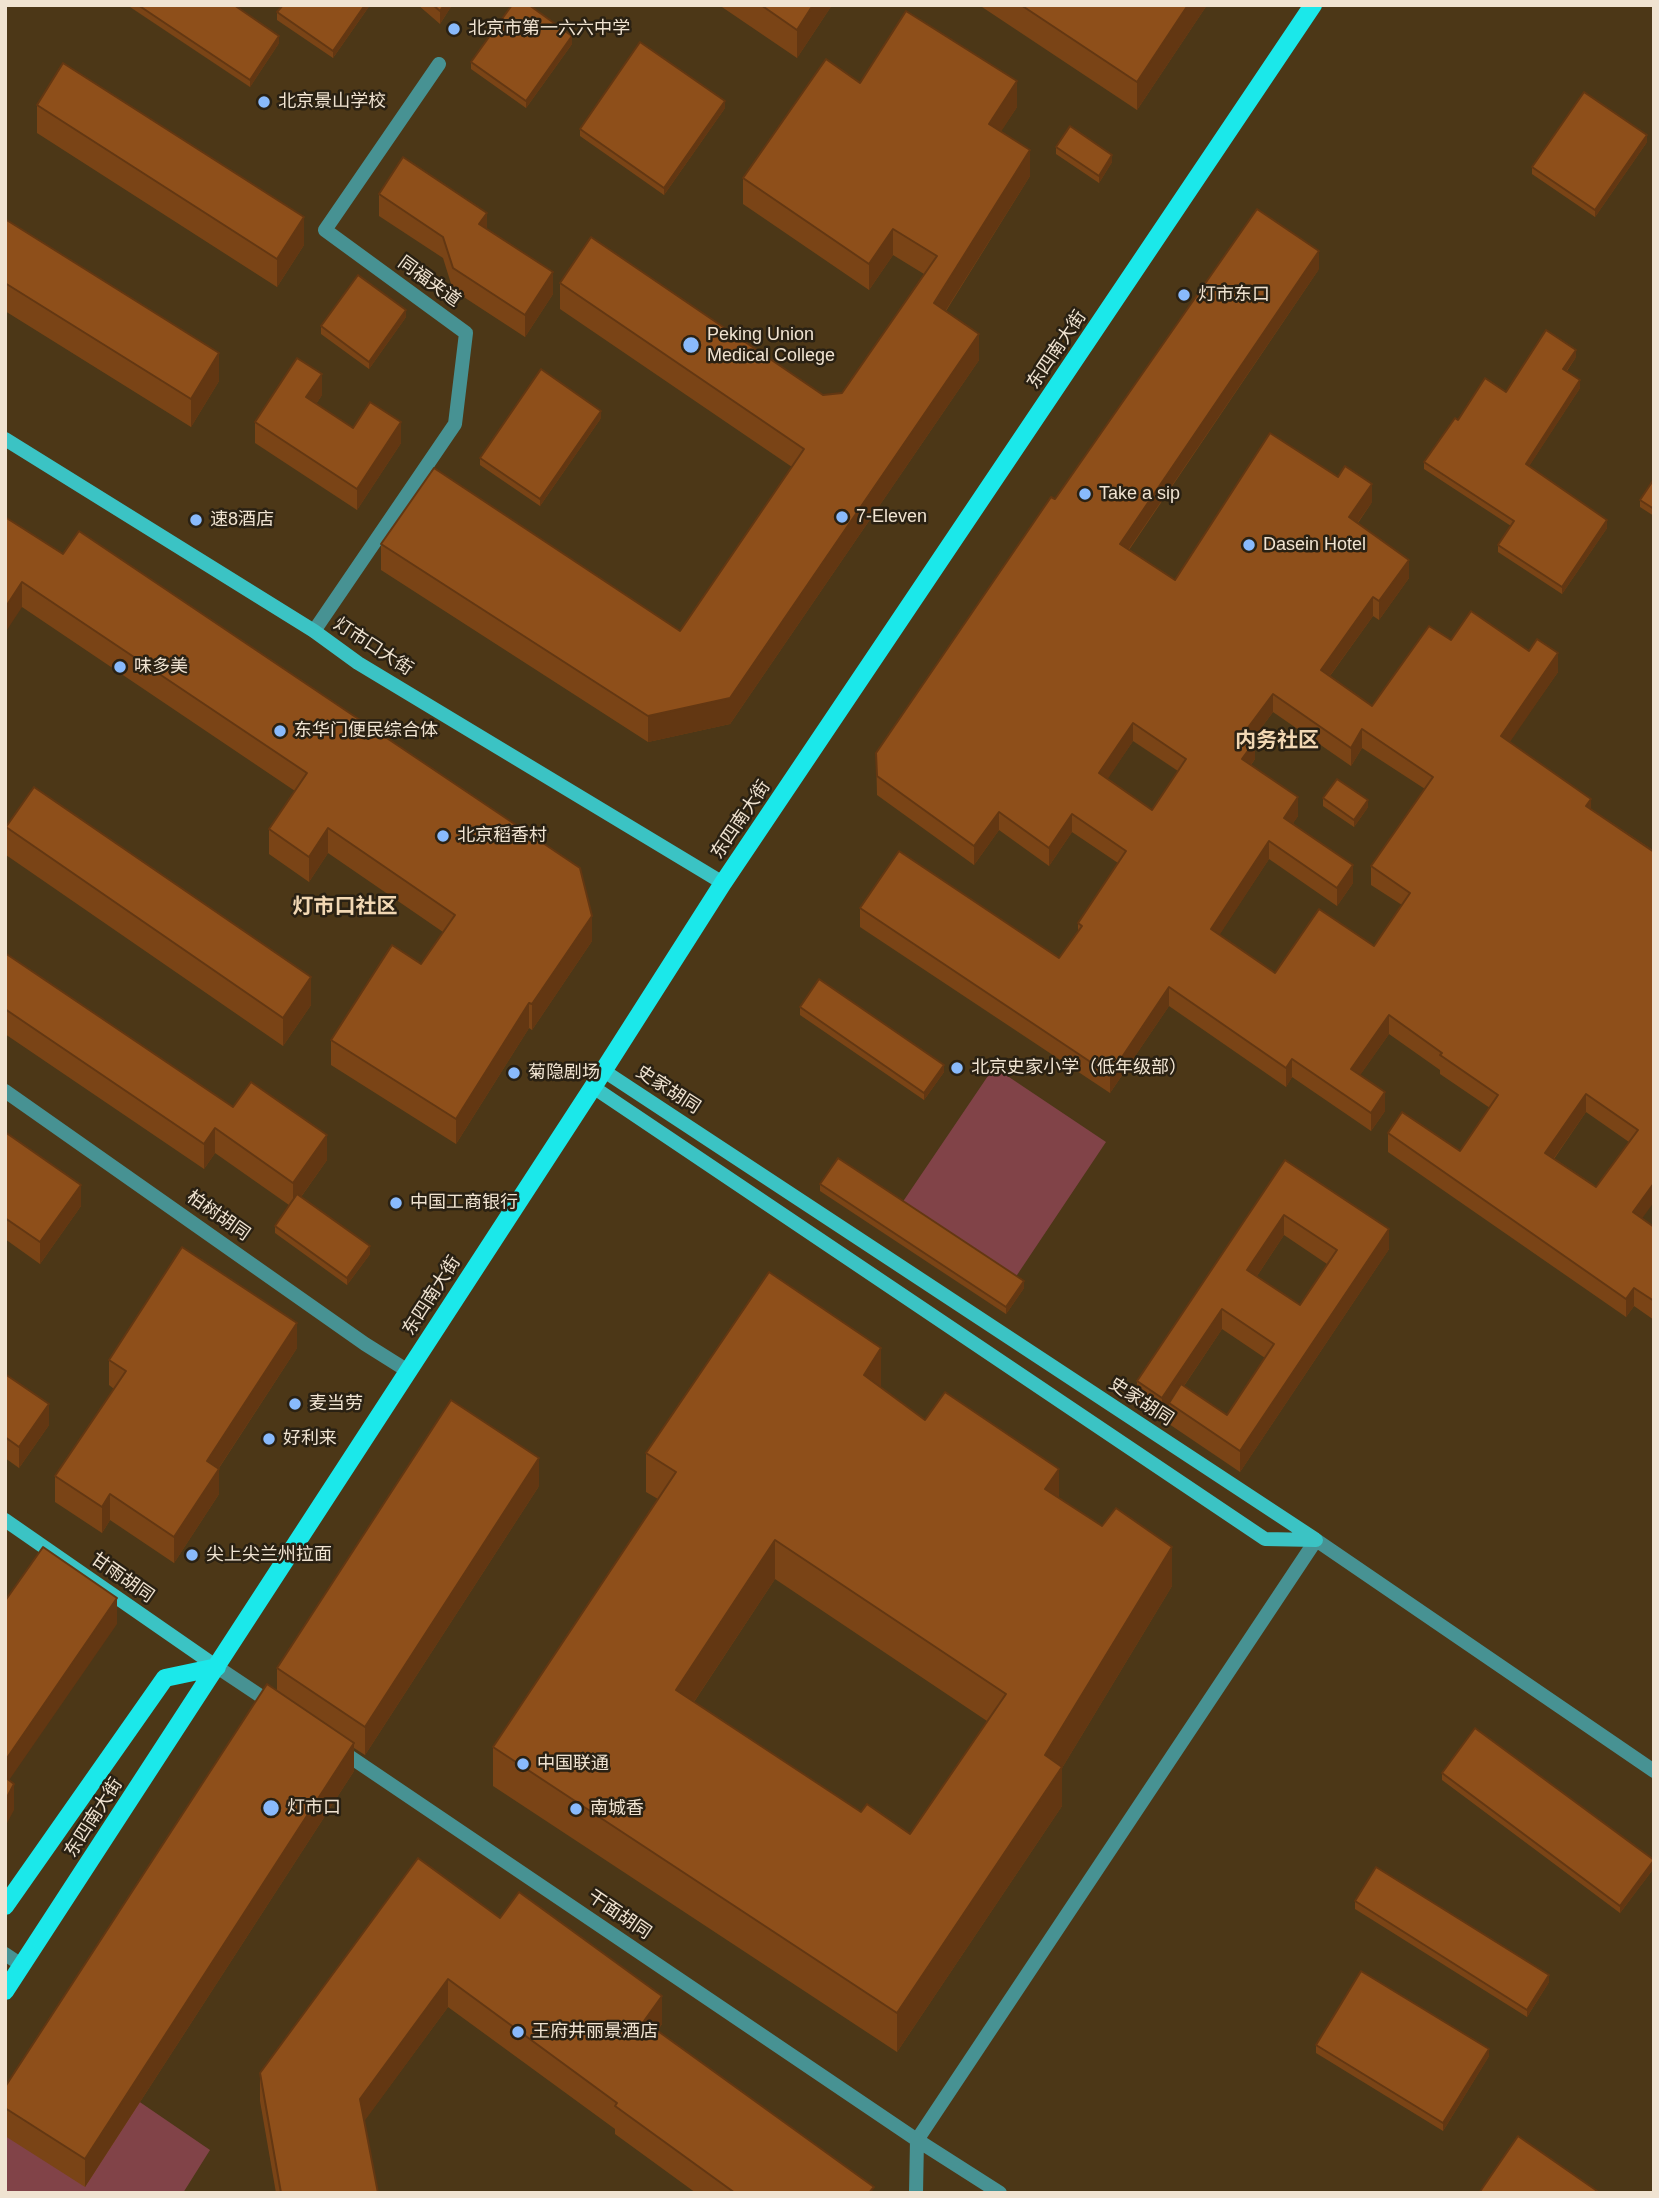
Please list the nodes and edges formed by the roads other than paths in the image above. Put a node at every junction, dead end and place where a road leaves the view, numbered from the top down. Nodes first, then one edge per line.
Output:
1 (1313, 5) edge
2 (439, 64) dead end
3 (5, 439) edge
4 (314, 631) junction
5 (723, 883) junction
6 (604, 1071) junction
7 (593, 1087) junction
8 (5, 1091) edge
9 (408, 1371) junction
10 (5, 1520) edge
11 (1316, 1540) junction
12 (217, 1667) junction
13 (290, 1716) edge
14 (324, 1739) edge
15 (1654, 1770) edge
16 (5, 1906) edge
17 (5, 1954) edge
18 (23, 1966) junction
19 (5, 1991) edge
20 (917, 2140) junction
21 (916, 2193) edge
22 (1000, 2193) edge

1 - 5 main road, 东四南大街
2 - 4 street, 同福夹道
3 - 4 street, 灯市口大街
4 - 5 street, 灯市口大街
5 - 6 main road, 东四南大街
6 - 7 main road, 东四南大街
6 - 11 street, 史家胡同
7 - 9 main road, 东四南大街
7 - 11 street
8 - 9 street, 柏树胡同
9 - 12 main road, 东四南大街
10 - 12 street, 甘雨胡同
11 - 15 street, 史家胡同
11 - 20 street
12 - 13 street
12 - 16 main road, 东四南大街
12 - 18 main road, 东四南大街
14 - 20 street, 干面胡同
17 - 18 street
18 - 19 main road, 东四南大街
20 - 21 street
20 - 22 street, 干面胡同

